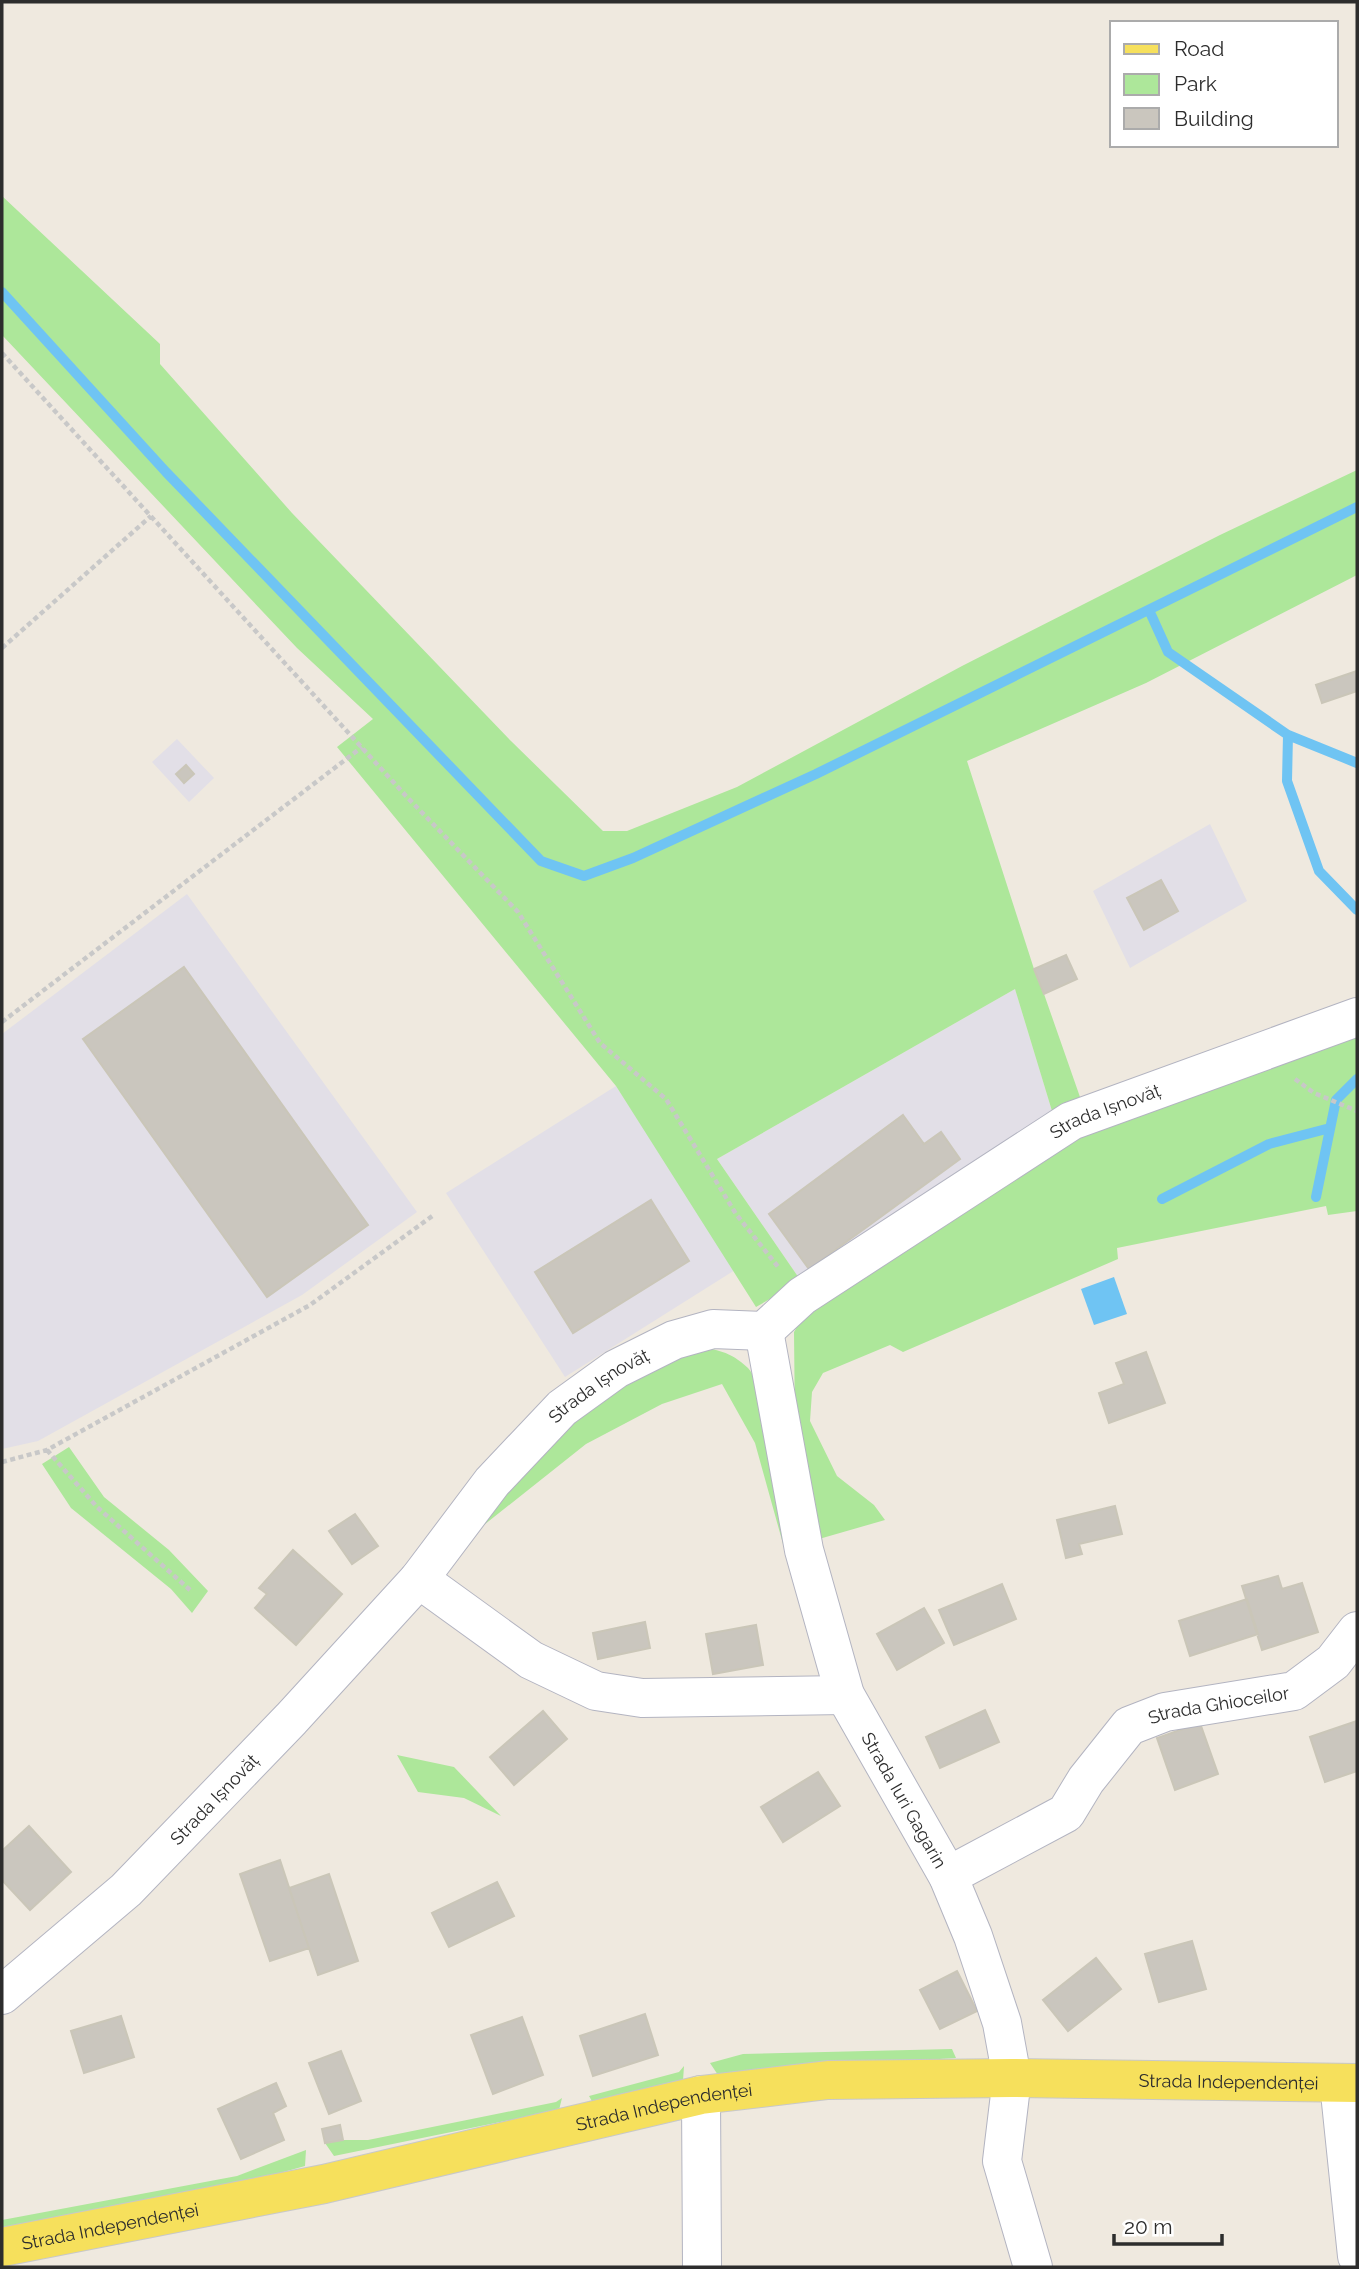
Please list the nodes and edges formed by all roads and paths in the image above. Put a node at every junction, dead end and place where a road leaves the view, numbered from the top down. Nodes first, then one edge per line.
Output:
1 (2, 353) edge
2 (151, 516) junction
3 (2, 648) edge
4 (362, 747) junction
5 (1357, 1017) edge
6 (2, 1022) edge
7 (1314, 1093) dead end
8 (1357, 1111) edge
9 (435, 1214) dead end
10 (802, 1296) junction
11 (764, 1331) junction
12 (47, 1450) junction
13 (2, 1462) edge
14 (419, 1579) junction
15 (190, 1590) dead end
16 (1357, 1631) edge
17 (845, 1695) junction
18 (948, 1876) junction
19 (2, 1995) edge
20 (1012, 2078) junction
21 (1348, 2083) edge
22 (701, 2095) junction
23 (2, 2247) edge
24 (1357, 2256) edge
25 (702, 2267) edge
26 (1033, 2267) edge

1 - 2 path
2 - 3 path
2 - 4 path
4 - 6 path
4 - 10 path
5 - 10 street, Strada Ișnovăț
7 - 8 path
9 - 12 path
10 - 11 street, Strada Ișnovăț
11 - 14 street, Strada Ișnovăț
11 - 17 street, Strada Iuri Gagarin
12 - 13 path
12 - 15 path
14 - 17 street
14 - 19 street, Strada Ișnovăț
16 - 18 street, Strada Ghioceilor
17 - 18 street, Strada Iuri Gagarin
18 - 20 street, Strada Iuri Gagarin
20 - 21 main road, Strada Independenței
20 - 22 main road, Strada Independenței
20 - 26 street, Strada Iuri Gagarin
21 - 24 street, Strada Independenței
22 - 23 main road, Strada Independenței
22 - 25 street

